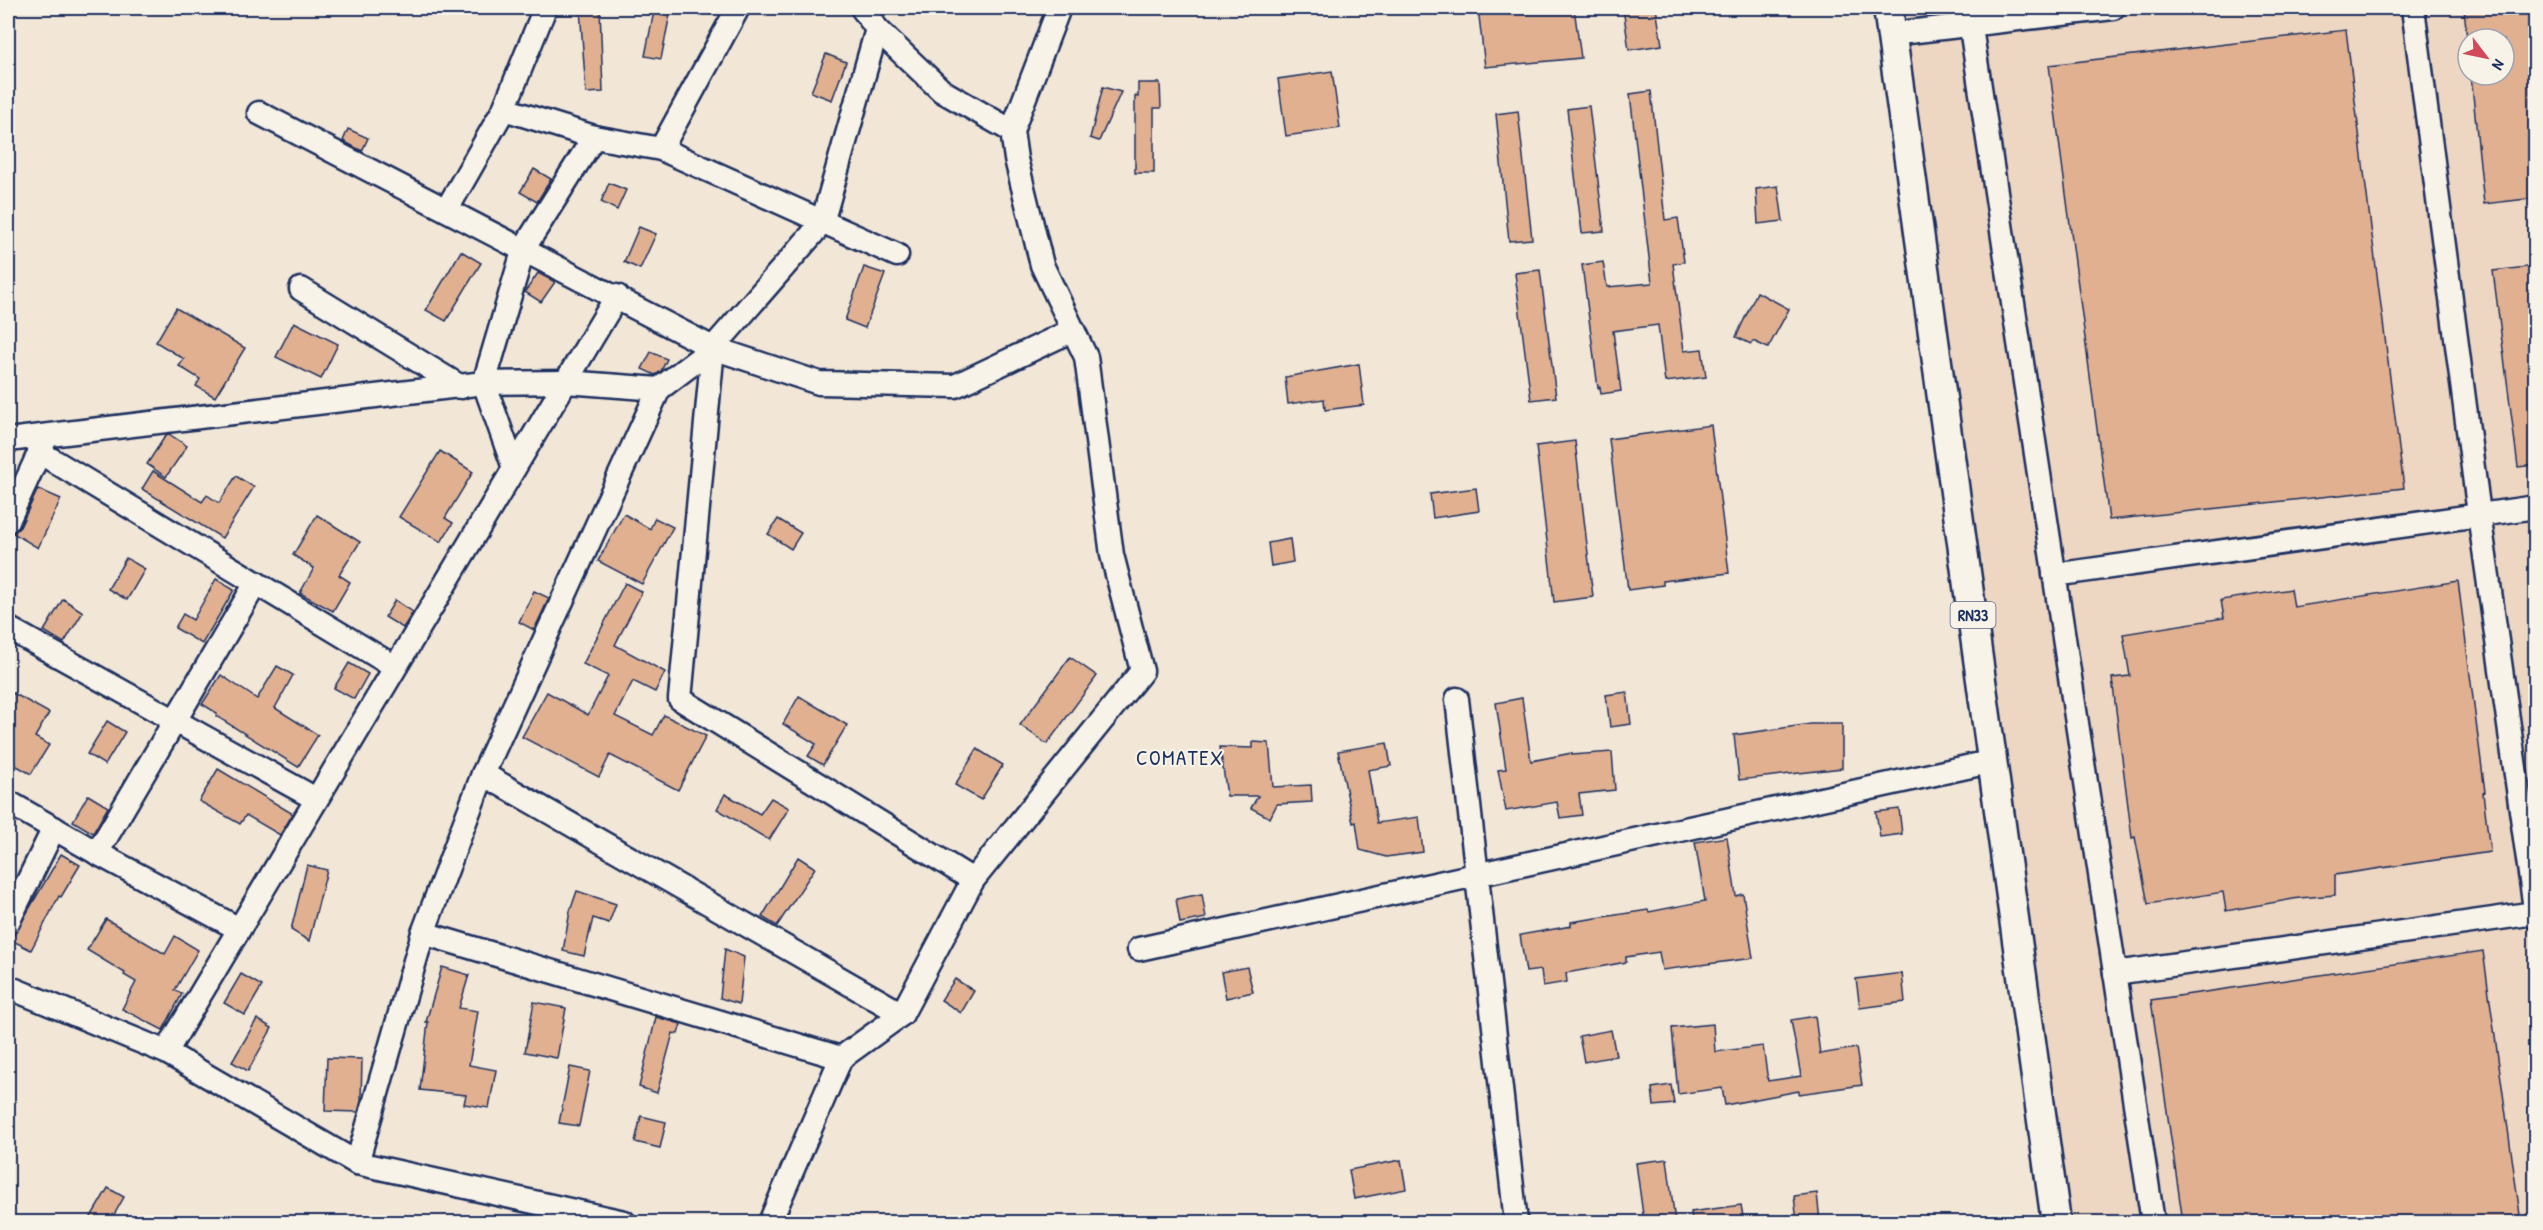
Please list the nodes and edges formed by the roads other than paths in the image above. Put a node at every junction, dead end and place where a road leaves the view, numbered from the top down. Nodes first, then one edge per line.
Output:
1 (545, 8) edge
2 (738, 8) edge
3 (862, 8) edge
4 (1059, 8) edge
5 (2113, 8) edge
6 (2413, 8) edge
7 (1970, 17) edge
8 (1890, 21) edge
9 (877, 30) junction
10 (504, 109) junction
11 (259, 113) dead end
12 (1012, 131) junction
13 (594, 137) junction
14 (661, 149) junction
15 (447, 209) junction
16 (822, 223) junction
17 (524, 248) junction
18 (897, 255) dead end
19 (301, 289) dead end
20 (617, 296) junction
21 (1073, 330) junction
22 (713, 348) junction
23 (566, 382) junction
24 (484, 383) junction
25 (461, 387) junction
26 (659, 389) junction
27 (8, 440) edge
28 (44, 443) junction
29 (514, 468) junction
30 (2535, 507) edge
31 (2479, 514) junction
32 (8, 521) edge
33 (2055, 575) junction
34 (256, 583) junction
35 (8, 628) edge
36 (395, 667) junction
37 (1457, 699) dead end
38 (176, 722) junction
39 (1994, 761) junction
40 (483, 774) junction
41 (316, 800) junction
42 (8, 802) edge
43 (54, 828) junction
44 (97, 853) junction
45 (1477, 875) junction
46 (973, 880) junction
47 (2535, 914) edge
48 (8, 922) edge
49 (239, 929) junction
50 (423, 933) junction
51 (1139, 950) dead end
52 (2115, 973) junction
53 (8, 987) edge
54 (902, 1014) junction
55 (166, 1052) junction
56 (841, 1058) junction
57 (357, 1163) junction
58 (624, 1222) edge
59 (770, 1222) edge
60 (1516, 1222) edge
61 (2056, 1222) edge
62 (2153, 1222) edge

1 - 10 street
2 - 14 street
3 - 9 street
4 - 12 street
5 - 7 street
6 - 31 street
7 - 8 street
7 - 33 street
8 - 39 main road, RN33
9 - 12 street
9 - 16 street
10 - 13 street
10 - 15 street
11 - 15 street
12 - 21 street
13 - 14 street
13 - 17 street
14 - 16 street
15 - 17 street
16 - 18 street
16 - 22 street
17 - 20 street
17 - 24 street
19 - 25 street
20 - 22 street
20 - 23 street
21 - 22 street
21 - 46 street
22 - 26 street
22 - 46 street
23 - 24 street
23 - 26 street
23 - 29 street
24 - 25 street
24 - 29 street
25 - 28 street
26 - 40 street
27 - 28 street
28 - 32 street
28 - 34 street
29 - 36 street
30 - 31 street
31 - 33 street
31 - 47 street
33 - 52 street
34 - 36 street
34 - 38 street
35 - 38 street
36 - 41 street
37 - 45 street
38 - 41 street
38 - 44 street
39 - 45 street
39 - 61 main road, RN33
40 - 50 street
40 - 54 street
41 - 49 street
42 - 43 street
43 - 44 street
43 - 48 street
44 - 49 street
45 - 51 street
45 - 60 street
46 - 54 street
47 - 52 street
49 - 55 street
50 - 56 street
50 - 57 street
52 - 62 street
53 - 55 street
54 - 56 street
55 - 57 street
56 - 59 street
57 - 58 street

